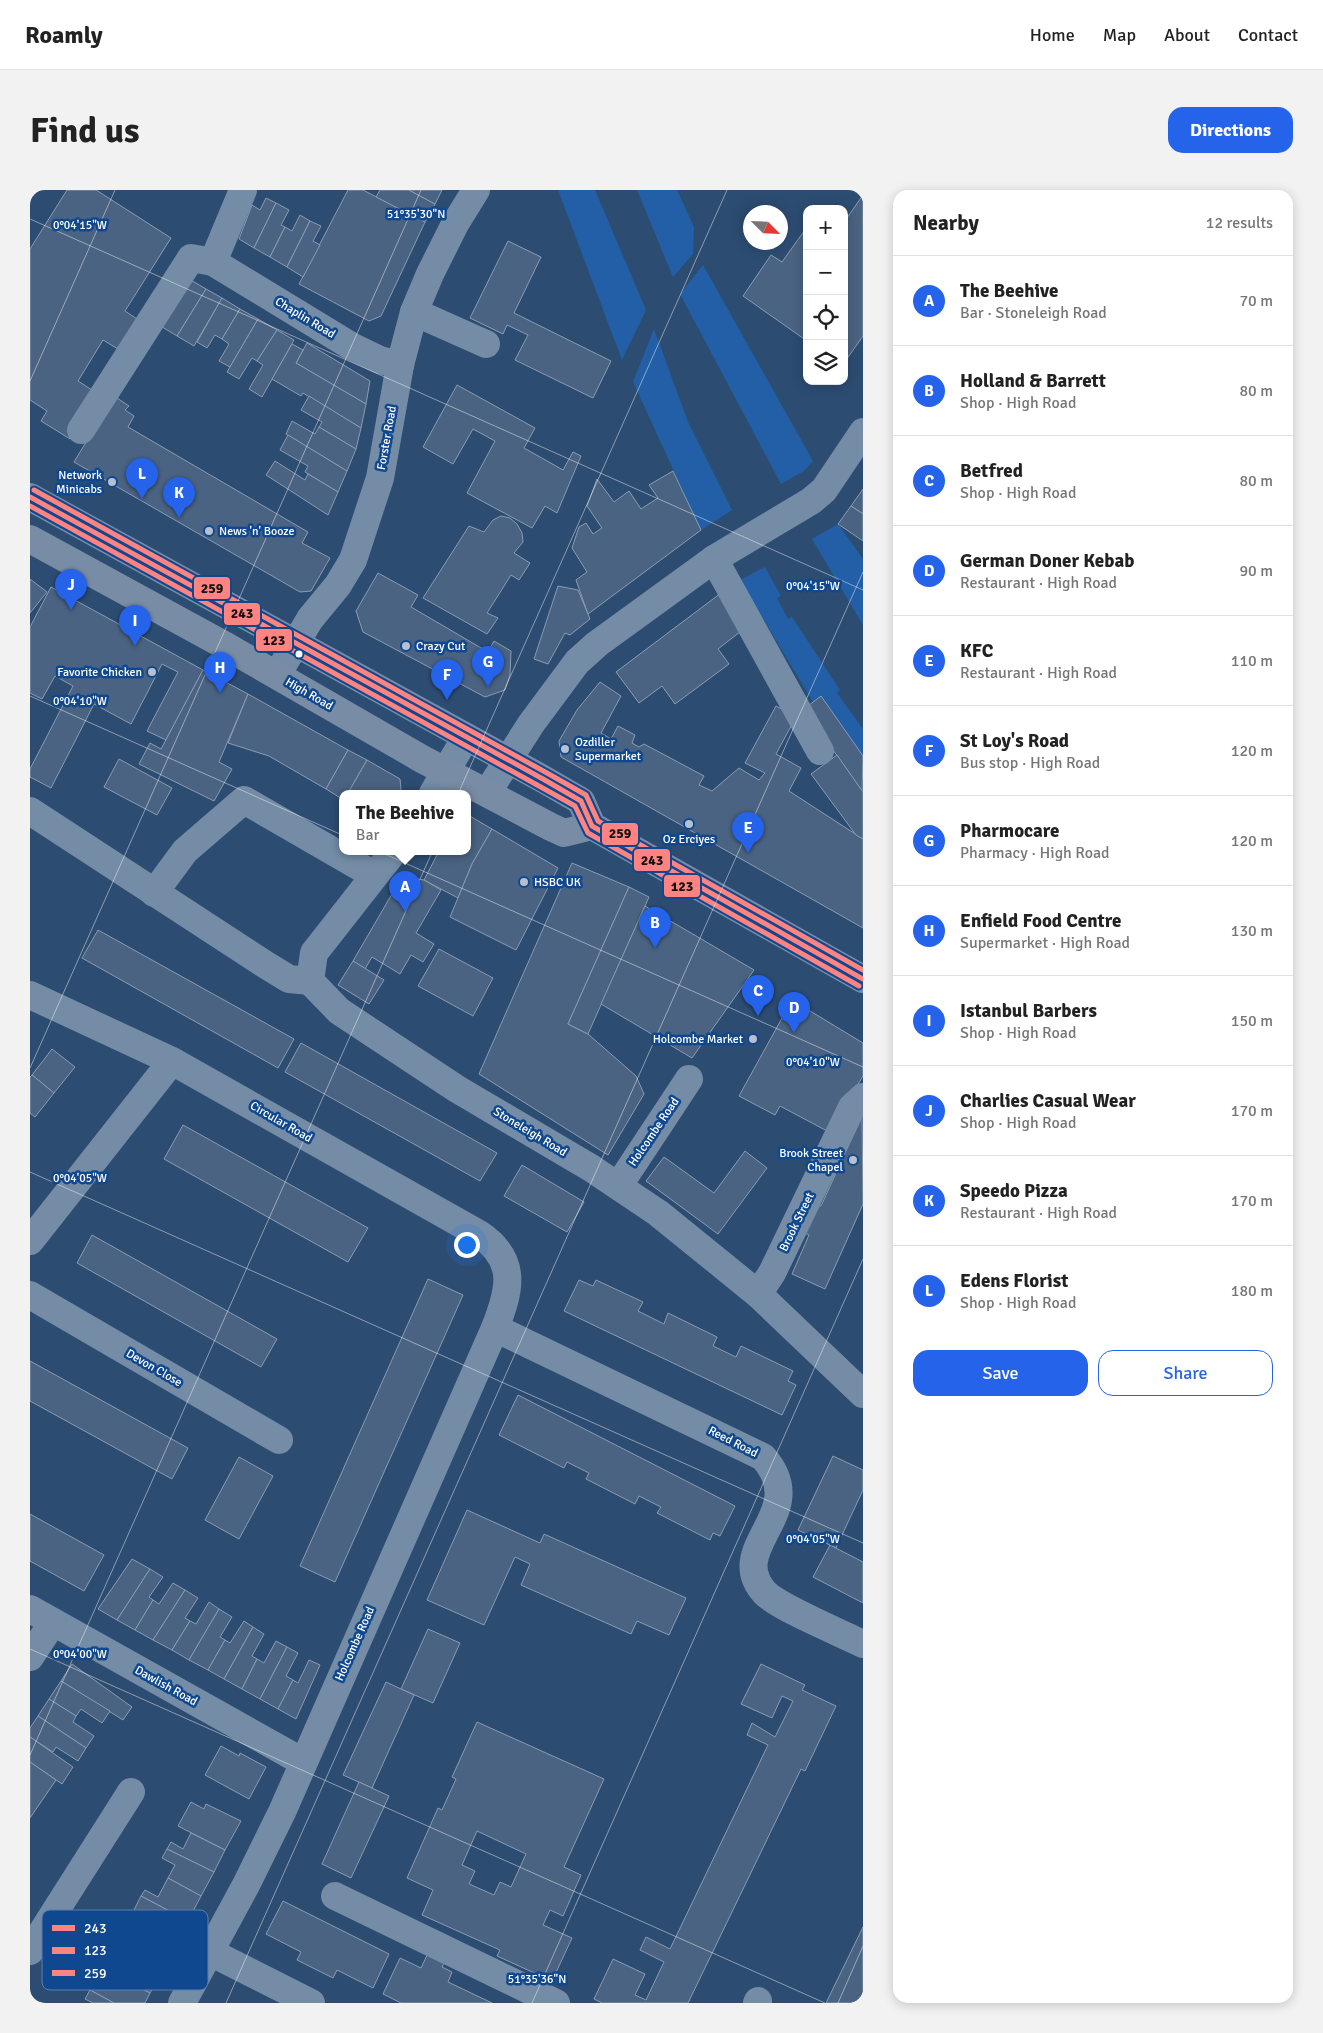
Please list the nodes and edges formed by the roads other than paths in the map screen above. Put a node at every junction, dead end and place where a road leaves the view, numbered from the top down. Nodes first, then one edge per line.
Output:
1 (243, 190) edge
2 (476, 190) edge
3 (213, 262) junction
4 (414, 312) junction
5 (486, 344) dead end
6 (400, 365) junction
7 (81, 430) dead end
8 (860, 443) edge
9 (30, 497) edge
10 (30, 539) edge
11 (714, 559) junction
12 (296, 644) junction
13 (277, 675) junction
14 (466, 737) junction
15 (820, 751) dead end
16 (508, 760) junction
17 (440, 783) edge
18 (487, 793) junction
19 (30, 811) edge
20 (592, 826) junction
21 (339, 855) edge
22 (339, 855) edge
23 (391, 855) edge
24 (374, 875) junction
25 (154, 893) junction
26 (863, 979) edge
27 (310, 980) junction
28 (30, 995) edge
29 (172, 1061) junction
30 (689, 1079) dead end
31 (863, 1097) edge
32 (618, 1185) junction
33 (30, 1241) edge
34 (508, 1278) joint
35 (758, 1294) junction
36 (30, 1295) edge
37 (495, 1328) junction
38 (863, 1394) edge
39 (278, 1440) dead end
40 (30, 1609) edge
41 (53, 1622) junction
42 (863, 1644) edge
43 (30, 1657) edge
44 (303, 1762) junction
45 (131, 1792) dead end
46 (335, 1896) dead end
47 (56, 1910) edge
48 (42, 1931) edge
49 (30, 1950) edge
50 (210, 1952) junction
51 (208, 1956) edge
52 (189, 1990) edge
53 (182, 2003) edge
54 (311, 2003) edge
55 (556, 2003) edge

1 - 3 street
2 - 4 street, Forster Road
3 - 6 street, Chaplin Road
3 - 7 street
4 - 5 street
4 - 6 street, Forster Road
6 - 12 street, Forster Road
8 - 11 street
9 - 12 highway
10 - 13 highway, High Road
11 - 15 street
11 - 16 street
12 - 13 street, Forster Road
12 - 14 highway
13 - 17 highway, High Road
14 - 16 highway
14 - 17 street
16 - 18 street
16 - 20 highway
17 - 18 highway, High Road
18 - 20 highway, High Road
19 - 25 street
20 - 26 highway
21 - 24 street
22 - 25 street
23 - 24 street
24 - 27 street
25 - 27 street
27 - 32 street, Stoneleigh Road
28 - 29 street, Circular Road
29 - 33 street
29 - 34 street, Circular Road
30 - 32 street, Holcombe Road
31 - 35 street, Brook Street
32 - 35 street, Stoneleigh Road
34 - 37 street, Holcombe Road
35 - 38 street, Stoneleigh Road
36 - 39 street, Devon Close
37 - 42 street, Reed Road
37 - 44 street, Holcombe Road
40 - 41 street, Dawlish Road
41 - 43 street
41 - 44 street, Dawlish Road
44 - 50 street, Holcombe Road
45 - 47 street
46 - 55 street
48 - 49 street
50 - 51 street, Holcombe Road
50 - 54 street
52 - 53 street, Holcombe Road

